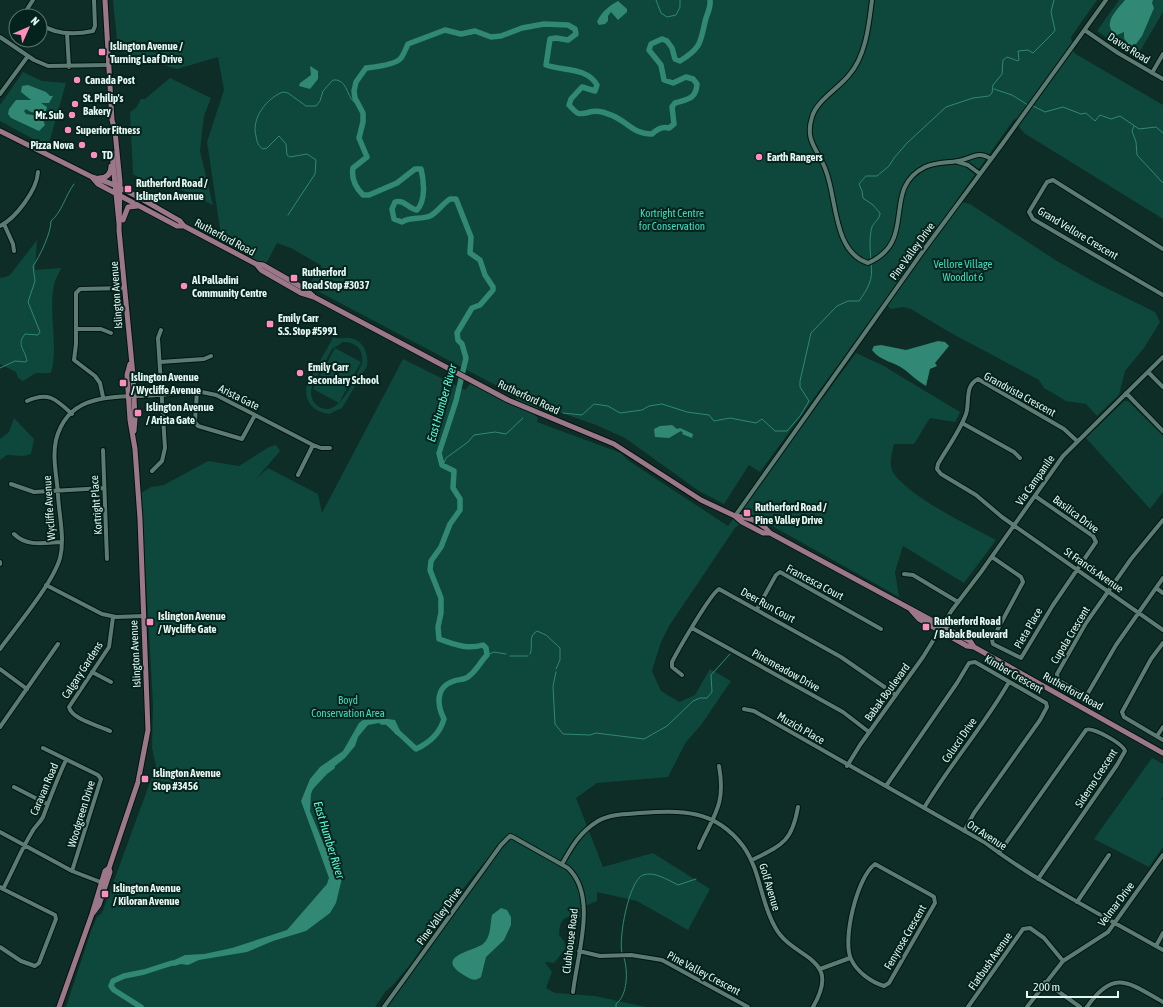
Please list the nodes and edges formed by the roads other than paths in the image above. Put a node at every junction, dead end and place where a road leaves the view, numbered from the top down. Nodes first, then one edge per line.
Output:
1 (94, 0) edge
2 (105, 0) edge
3 (872, 0) edge
4 (1106, 0) edge
5 (48, 29) edge
6 (1086, 31) junction
7 (67, 33) junction
8 (1, 39) edge
9 (1163, 54) edge
10 (28, 56) junction
11 (108, 65) junction
12 (69, 67) junction
13 (1152, 73) junction
14 (1163, 79) edge
15 (0, 94) edge
16 (0, 131) edge
17 (116, 145) junction
18 (112, 153) junction
19 (970, 157) junction
20 (992, 159) junction
21 (957, 161) junction
22 (968, 165) junction
23 (38, 172) dead end
24 (980, 174) junction
25 (89, 176) junction
26 (117, 188) junction
27 (118, 194) junction
28 (140, 206) junction
29 (2, 225) edge
30 (184, 226) junction
31 (119, 228) junction
32 (1163, 249) edge
33 (14, 251) dead end
34 (125, 288) junction
35 (1163, 295) edge
36 (76, 329) junction
37 (161, 330) dead end
38 (110, 333) dead end
39 (211, 356) dead end
40 (1163, 357) edge
41 (160, 362) junction
42 (1148, 372) junction
43 (1163, 387) edge
44 (197, 392) junction
45 (162, 394) junction
46 (1126, 394) junction
47 (131, 396) junction
48 (104, 397) junction
49 (27, 401) dead end
50 (72, 414) junction
51 (255, 415) junction
52 (962, 423) junction
53 (1163, 431) edge
54 (1077, 442) junction
55 (313, 445) junction
56 (330, 448) dead end
57 (103, 450) dead end
58 (1020, 458) dead end
59 (152, 471) dead end
60 (298, 475) dead end
61 (11, 484) dead end
62 (104, 488) junction
63 (58, 491) junction
64 (1036, 496) junction
65 (736, 516) junction
66 (1163, 520) edge
67 (1014, 526) junction
68 (14, 534) dead end
69 (61, 542) junction
70 (992, 557) junction
71 (107, 559) dead end
72 (1078, 570) junction
73 (904, 574) dead end
74 (1163, 578) edge
75 (46, 585) junction
76 (1156, 588) junction
77 (1108, 591) junction
78 (1163, 593) edge
79 (958, 602) junction
80 (757, 609) junction
81 (1138, 612) junction
82 (144, 616) junction
83 (113, 617) junction
84 (692, 628) junction
85 (940, 628) junction
86 (881, 629) dead end
87 (1163, 630) edge
88 (1163, 643) edge
89 (58, 644) dead end
90 (0, 649) edge
91 (0, 669) edge
92 (92, 672) junction
93 (682, 675) dead end
94 (111, 682) dead end
95 (1010, 682) junction
96 (27, 689) junction
97 (896, 695) junction
98 (744, 709) dead end
99 (0, 727) edge
100 (1163, 727) edge
101 (110, 731) dead end
102 (869, 732) junction
103 (1158, 736) junction
104 (1163, 740) edge
105 (44, 748) dead end
106 (1163, 753) edge
107 (66, 760) junction
108 (719, 766) dead end
109 (847, 766) junction
110 (886, 786) junction
111 (14, 787) dead end
112 (47, 804) junction
113 (798, 807) dead end
114 (924, 808) junction
115 (712, 820) junction
116 (964, 831) junction
117 (0, 832) edge
118 (510, 836) joint
119 (24, 846) junction
120 (699, 848) dead end
121 (999, 853) junction
122 (1109, 855) dead end
123 (1163, 856) edge
124 (752, 860) junction
125 (562, 864) junction
126 (72, 871) junction
127 (1038, 879) junction
128 (103, 883) junction
129 (2, 888) edge
130 (1078, 902) junction
131 (1115, 923) junction
132 (1163, 933) edge
133 (1156, 946) junction
134 (0, 947) edge
135 (1163, 950) edge
136 (579, 951) junction
137 (850, 958) junction
138 (1062, 961) junction
139 (820, 970) junction
140 (1045, 982) junction
141 (572, 992) dead end
142 (1163, 1002) edge
143 (59, 1007) edge
144 (384, 1007) edge
145 (748, 1007) edge
146 (813, 1007) edge
147 (968, 1007) edge
148 (1027, 1007) edge
149 (1080, 1007) edge
150 (1087, 1007) edge

1 - 7 street
2 - 11 main road, Islington Avenue
3 - 21 street
4 - 6 street, Pine Valley Drive
5 - 7 street
6 - 13 street, Davos Road
6 - 20 street, Pine Valley Drive
7 - 12 street
8 - 10 street
9 - 13 street
10 - 12 street
10 - 15 street
11 - 12 street
11 - 17 main road, Islington Avenue
13 - 14 street, Davos Road
16 - 25 main road, Rutherford Road
17 - 18 main road
17 - 26 main road, Islington Avenue
18 - 25 main road
18 - 26 main road, Islington Avenue
19 - 20 street
19 - 21 street
19 - 22 street
20 - 24 street, Pine Valley Drive
21 - 22 street
22 - 24 street
23 - 29 street
24 - 65 street, Pine Valley Drive
25 - 26 main road, Rutherford Road
25 - 27 main road, Rutherford Road
26 - 27 main road, Islington Avenue
26 - 30 main road, Rutherford Road
27 - 28 main road, Rutherford Road
27 - 31 main road, Islington Avenue
28 - 30 main road, Rutherford Road
28 - 31 main road
29 - 33 street
30 - 65 main road, Rutherford Road
31 - 34 main road, Islington Avenue
32 - 35 street, Grand Vellore Crescent
34 - 36 street
34 - 47 main road, Islington Avenue
36 - 38 street
36 - 48 street
37 - 41 street
39 - 41 street
40 - 42 street, Via Campanile
41 - 45 street
42 - 43 street
42 - 46 street, Via Campanile
44 - 45 street, Arista Gate
44 - 51 street, Arista Gate
44 - 51 street
45 - 47 street, Arista Gate
45 - 59 street
46 - 53 street
46 - 54 street, Via Campanile
47 - 48 street, Wycliffe Avenue
47 - 82 main road, Islington Avenue
48 - 50 street, Wycliffe Avenue
49 - 50 street
50 - 63 street, Wycliffe Avenue
51 - 55 street, Arista Gate
52 - 54 street, Grandvista Crescent
52 - 58 street
52 - 67 street, Grandvista Crescent
54 - 64 street, Via Campanile
55 - 56 street, Arista Gate
55 - 60 street
57 - 62 street, Kortright Place
61 - 63 street
62 - 63 street
62 - 71 street, Kortright Place
63 - 69 street, Wycliffe Avenue
64 - 67 street, Via Campanile
64 - 72 street, Basilica Drive
65 - 85 main road, Rutherford Road
66 - 77 street
67 - 70 street, Via Campanile
67 - 72 street, St Francis Avenue
68 - 69 street
69 - 75 street, Wycliffe Avenue
70 - 72 street, Pieta Place
70 - 79 street, Via Campanile
72 - 77 street, St Francis Avenue
73 - 79 street
74 - 76 street
75 - 83 street
75 - 90 street, Wycliffe Avenue
76 - 78 street
76 - 81 street
77 - 81 street, St Francis Avenue
77 - 81 street, Cupola Crescent
79 - 85 street, Via Campanile
80 - 84 street, Deer Run Court
80 - 86 street, Francesca Court
80 - 97 street, Deer Run Court
81 - 87 street, St Francis Avenue
82 - 83 street
82 - 128 main road, Islington Avenue
83 - 92 street, Calgary Gardens
84 - 93 street, Deer Run Court
84 - 102 street, Pinemeadow Drive
85 - 97 street, Babak Boulevard
85 - 106 main road, Rutherford Road
88 - 103 street
89 - 96 street
91 - 96 street
92 - 94 street
92 - 101 street, Calgary Gardens
95 - 110 street, Kimber Crescent
95 - 114 street, Colucci Drive
95 - 116 street, Kimber Crescent
96 - 99 street
97 - 102 street, Babak Boulevard
98 - 109 street, Muzich Place
100 - 103 street
102 - 109 street, Babak Boulevard
103 - 104 street
105 - 107 street, Woodgreen Drive
107 - 112 street, Caravan Road
107 - 126 street, Woodgreen Drive
108 - 115 street
109 - 110 street, Orr Avenue
110 - 114 street, Orr Avenue
111 - 112 street
112 - 119 street, Caravan Road
113 - 124 street
114 - 116 street, Orr Avenue
115 - 120 street
115 - 124 street, Golf Avenue
115 - 125 street, Golf Avenue
116 - 121 street, Orr Avenue
117 - 119 street
118 - 125 street, Clubhouse Road
118 - 144 street, Pine Valley Drive
119 - 126 street
119 - 129 street, Caravan Road
121 - 127 street, Orr Avenue
121 - 127 street, Siderno Crescent
122 - 130 street
123 - 131 street, Velmar Drive
124 - 139 street, Golf Avenue
125 - 136 street, Clubhouse Road
126 - 128 street
127 - 130 street, Orr Avenue
128 - 143 main road, Islington Avenue
129 - 134 street
130 - 131 street, Orr Avenue
131 - 133 street, Orr Avenue
131 - 138 street, Velmar Drive
132 - 133 street
133 - 135 street, Orr Avenue
136 - 141 street, Clubhouse Road
136 - 145 street, Pine Valley Crescent
137 - 137 street, Fenyrose Crescent
137 - 139 street
138 - 140 street, Velmar Drive
138 - 147 street, Flatbush Avenue
139 - 146 street
140 - 148 street, Velmar Drive
140 - 149 street
142 - 150 street

